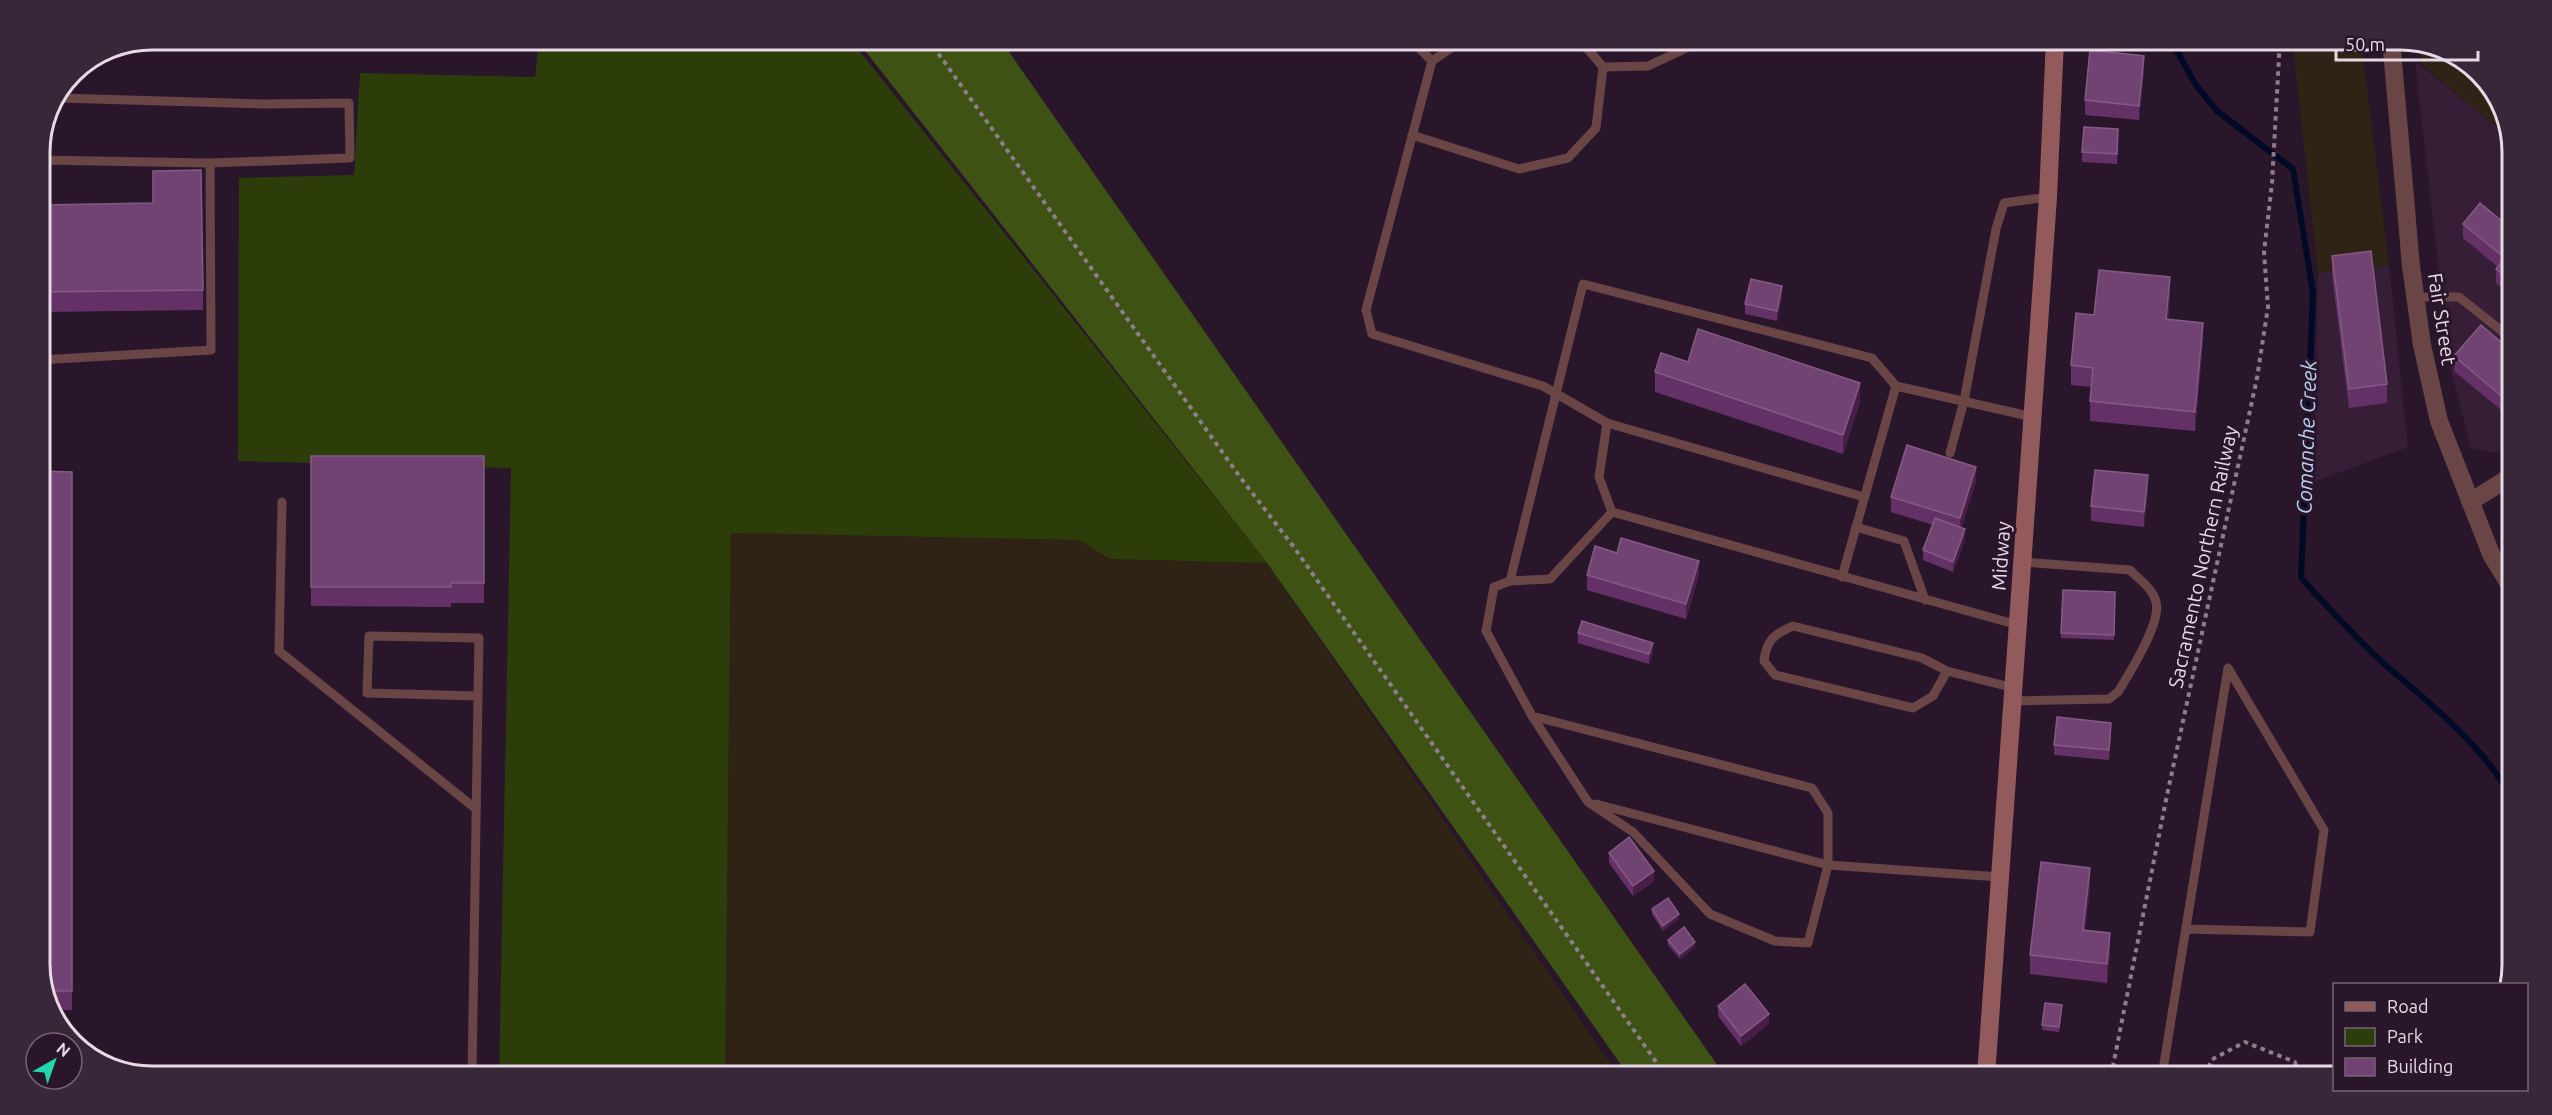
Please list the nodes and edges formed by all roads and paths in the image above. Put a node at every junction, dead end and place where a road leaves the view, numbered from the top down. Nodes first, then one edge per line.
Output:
1 (936, 50) edge
2 (1421, 50) edge
3 (1448, 50) edge
4 (1588, 50) edge
5 (1682, 50) edge
6 (2055, 50) edge
7 (2279, 50) edge
8 (2392, 50) edge
9 (1432, 61) junction
10 (1603, 67) junction
11 (65, 98) edge
12 (1412, 135) junction
13 (50, 160) edge
14 (210, 162) junction
15 (2048, 197) junction
16 (2415, 297) junction
17 (2502, 331) edge
18 (50, 359) edge
19 (1896, 386) junction
20 (1556, 394) junction
21 (1964, 401) junction
22 (2033, 417) junction
23 (1607, 423) junction
24 (1950, 453) dead end
25 (2502, 482) edge
26 (1864, 497) junction
27 (282, 502) dead end
28 (2470, 502) junction
29 (1612, 512) junction
30 (1856, 527) junction
31 (2023, 562) junction
32 (2502, 572) edge
33 (1842, 577) junction
34 (1510, 581) junction
35 (1925, 600) junction
36 (2018, 625) junction
37 (1947, 671) junction
38 (367, 693) junction
39 (2013, 694) junction
40 (478, 696) junction
41 (354, 710) junction
42 (1532, 716) junction
43 (1588, 802) junction
44 (476, 809) junction
45 (1828, 865) junction
46 (2000, 878) junction
47 (2186, 929) junction
48 (472, 1066) edge
49 (1659, 1066) edge
50 (1987, 1066) edge
51 (2113, 1066) edge
52 (2164, 1066) edge
53 (2209, 1066) edge
54 (2296, 1066) edge

1 - 49 path
2 - 9 lane
3 - 9 lane
4 - 10 lane
5 - 10 lane
6 - 15 main road, Midway
7 - 51 path, Sacramento Northern Railway
8 - 16 street, Fair Street
9 - 12 lane
10 - 12 lane
11 - 14 lane
12 - 20 lane
13 - 14 lane
14 - 18 lane
15 - 21 lane
15 - 22 main road, Midway
16 - 17 lane
16 - 28 street, Fair Street
19 - 20 lane
19 - 21 lane
19 - 26 lane
20 - 23 lane
20 - 34 lane
21 - 22 lane
21 - 24 lane
22 - 31 main road, Midway
23 - 26 lane
23 - 29 lane
25 - 28 street
26 - 30 lane
27 - 41 lane
28 - 32 street, Fair Street
29 - 33 lane
29 - 34 lane
30 - 33 lane
30 - 35 lane
31 - 36 main road, Midway
31 - 39 lane
33 - 35 lane
34 - 42 lane
35 - 36 lane
36 - 39 main road, Midway
37 - 37 lane
37 - 39 lane
38 - 40 lane
38 - 40 lane
38 - 41 lane
39 - 46 main road, Midway
40 - 44 lane
41 - 44 lane
42 - 43 lane
42 - 45 lane
43 - 45 lane
43 - 45 lane
44 - 48 lane
45 - 46 lane
46 - 50 main road, Midway
47 - 47 lane
47 - 52 lane
53 - 54 path

